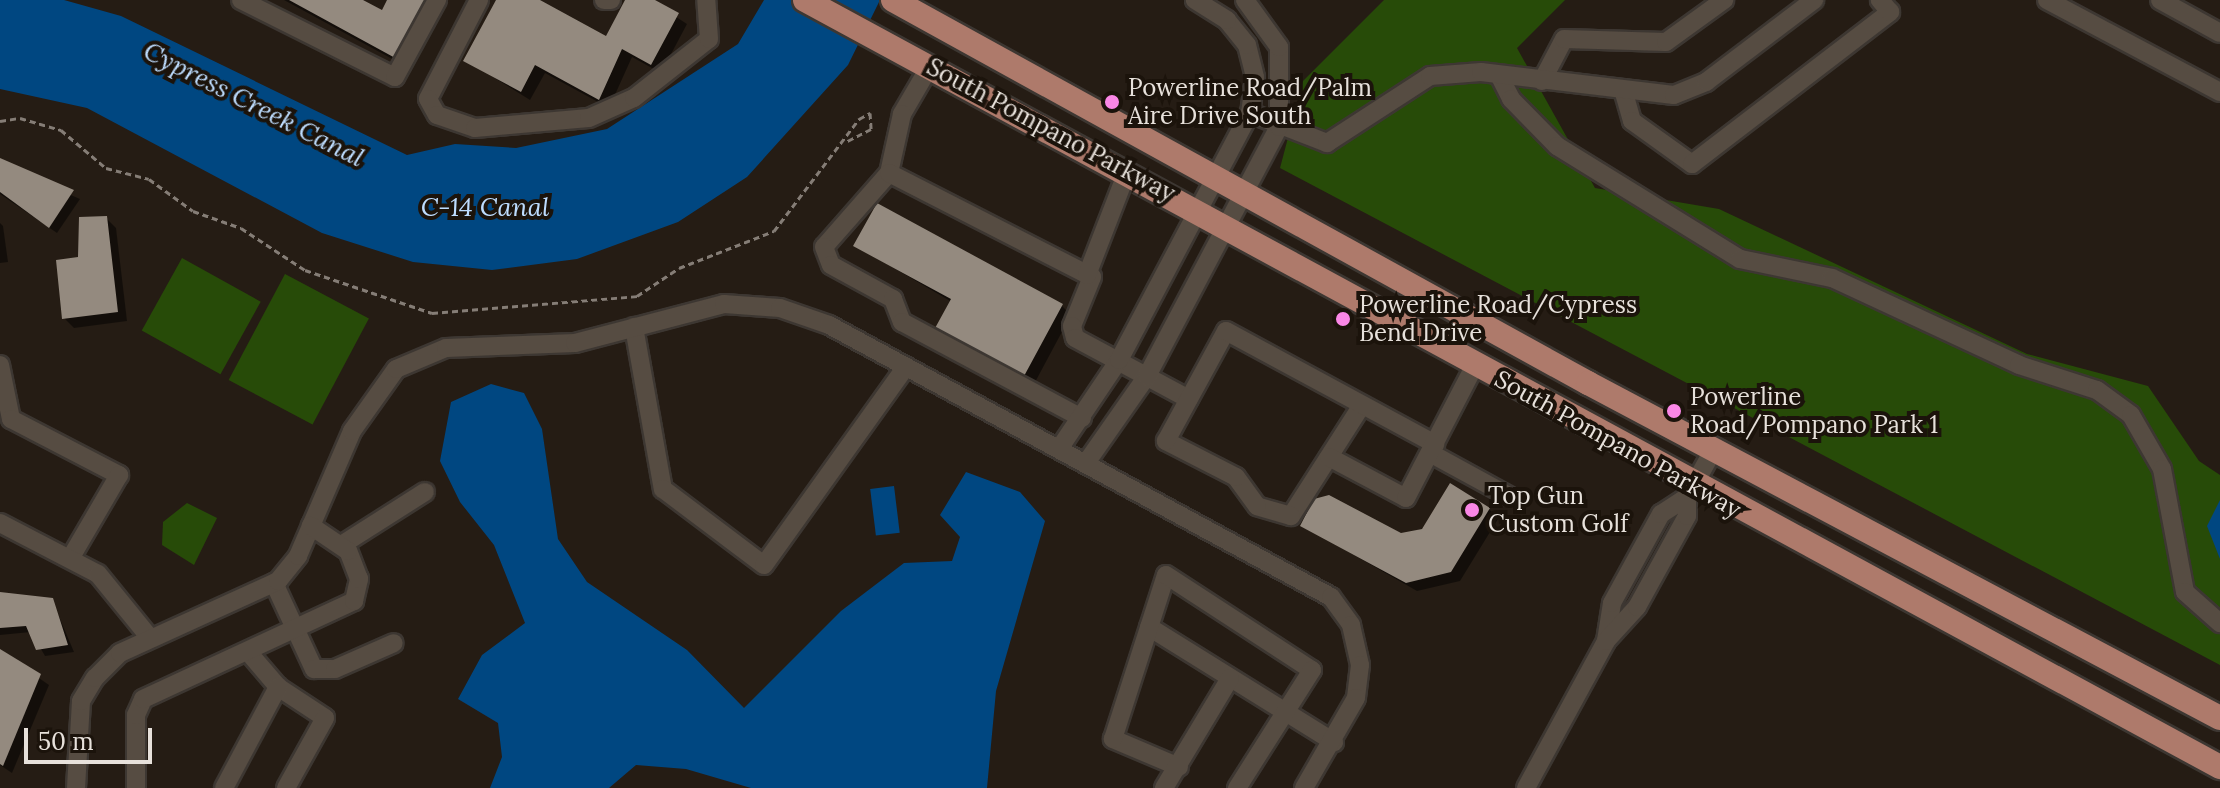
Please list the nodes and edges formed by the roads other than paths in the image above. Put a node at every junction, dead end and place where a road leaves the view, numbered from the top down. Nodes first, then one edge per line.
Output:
1 (241, 0) edge
2 (437, 0) edge
3 (479, 0) edge
4 (604, 0) edge
5 (611, 0) edge
6 (706, 0) edge
7 (805, 0) edge
8 (1245, 0) edge
9 (1724, 0) edge
10 (1814, 0) edge
11 (1880, 0) edge
12 (2047, 0) edge
13 (2160, 0) edge
14 (1204, 2) edge
15 (902, 5) edge
16 (2220, 33) edge
17 (930, 66) junction
18 (1499, 75) junction
19 (1542, 81) junction
20 (2220, 92) edge
21 (1624, 93) junction
22 (1250, 113) junction
23 (1279, 127) junction
24 (1127, 172) junction
25 (889, 173) junction
26 (1218, 175) junction
27 (1249, 192) junction
28 (1200, 210) junction
29 (1231, 227) junction
30 (1087, 275) junction
31 (634, 327) junction
32 (1119, 360) junction
33 (0, 365) edge
34 (1475, 365) junction
35 (906, 367) junction
36 (1147, 376) junction
37 (1189, 399) junction
38 (1362, 405) junction
39 (1082, 418) junction
40 (1432, 448) junction
41 (1059, 449) junction
42 (1714, 449) junction
43 (1329, 457) junction
44 (1086, 463) junction
45 (1690, 491) junction
46 (425, 492) dead end
47 (1509, 496) dead end
48 (0, 523) edge
49 (311, 526) junction
50 (343, 544) junction
51 (71, 557) junction
52 (274, 583) junction
53 (2220, 623) edge
54 (1149, 627) junction
55 (297, 632) junction
56 (150, 638) junction
57 (394, 643) dead end
58 (249, 653) junction
59 (1230, 678) junction
60 (278, 687) junction
61 (1286, 712) junction
62 (2220, 718) edge
63 (1334, 742) junction
64 (1179, 767) junction
65 (2220, 767) edge
66 (76, 788) edge
67 (136, 788) edge
68 (224, 788) edge
69 (286, 788) edge
70 (1164, 788) edge
71 (1237, 788) edge
72 (1304, 788) edge
73 (1526, 788) edge

1 - 2 street
3 - 6 street
4 - 5 street
7 - 17 main road, South Pompano Parkway
8 - 23 street
9 - 19 street
10 - 21 street
11 - 21 street
12 - 20 street
13 - 16 street
14 - 22 street
15 - 26 main road, South Pompano Parkway
17 - 24 main road, South Pompano Parkway
17 - 25 street
18 - 19 street
18 - 23 street
18 - 53 street
19 - 21 street
22 - 23 street
22 - 26 street
23 - 27 street
24 - 28 main road, South Pompano Parkway
24 - 30 street
25 - 30 street
25 - 39 street
26 - 27 main road, South Pompano Parkway
26 - 28 street
27 - 29 street
27 - 42 main road, South Pompano Parkway
28 - 29 main road, South Pompano Parkway
28 - 32 street
29 - 34 main road, South Pompano Parkway
29 - 36 street
30 - 32 street
31 - 35 street
31 - 35 street
31 - 49 street
32 - 36 street
32 - 39 street
33 - 51 street
34 - 40 street
34 - 45 main road, South Pompano Parkway
35 - 41 street
36 - 37 street
36 - 44 street
37 - 38 street
37 - 43 street
38 - 40 street
38 - 43 street
39 - 41 street
40 - 43 street
40 - 47 street
41 - 44 street
42 - 45 street
42 - 62 main road, South Pompano Parkway
44 - 63 street
45 - 65 main road, South Pompano Parkway
45 - 73 street
46 - 50 street
48 - 51 street
49 - 50 street
49 - 52 street
50 - 55 street
51 - 56 street
52 - 55 street
52 - 56 street
54 - 59 street
54 - 61 street
54 - 64 street
55 - 57 street
55 - 58 street
56 - 66 street
58 - 60 street
58 - 67 street
59 - 61 street
59 - 64 street
60 - 68 street
60 - 69 street
61 - 63 street
61 - 71 street
63 - 72 street
64 - 70 street

